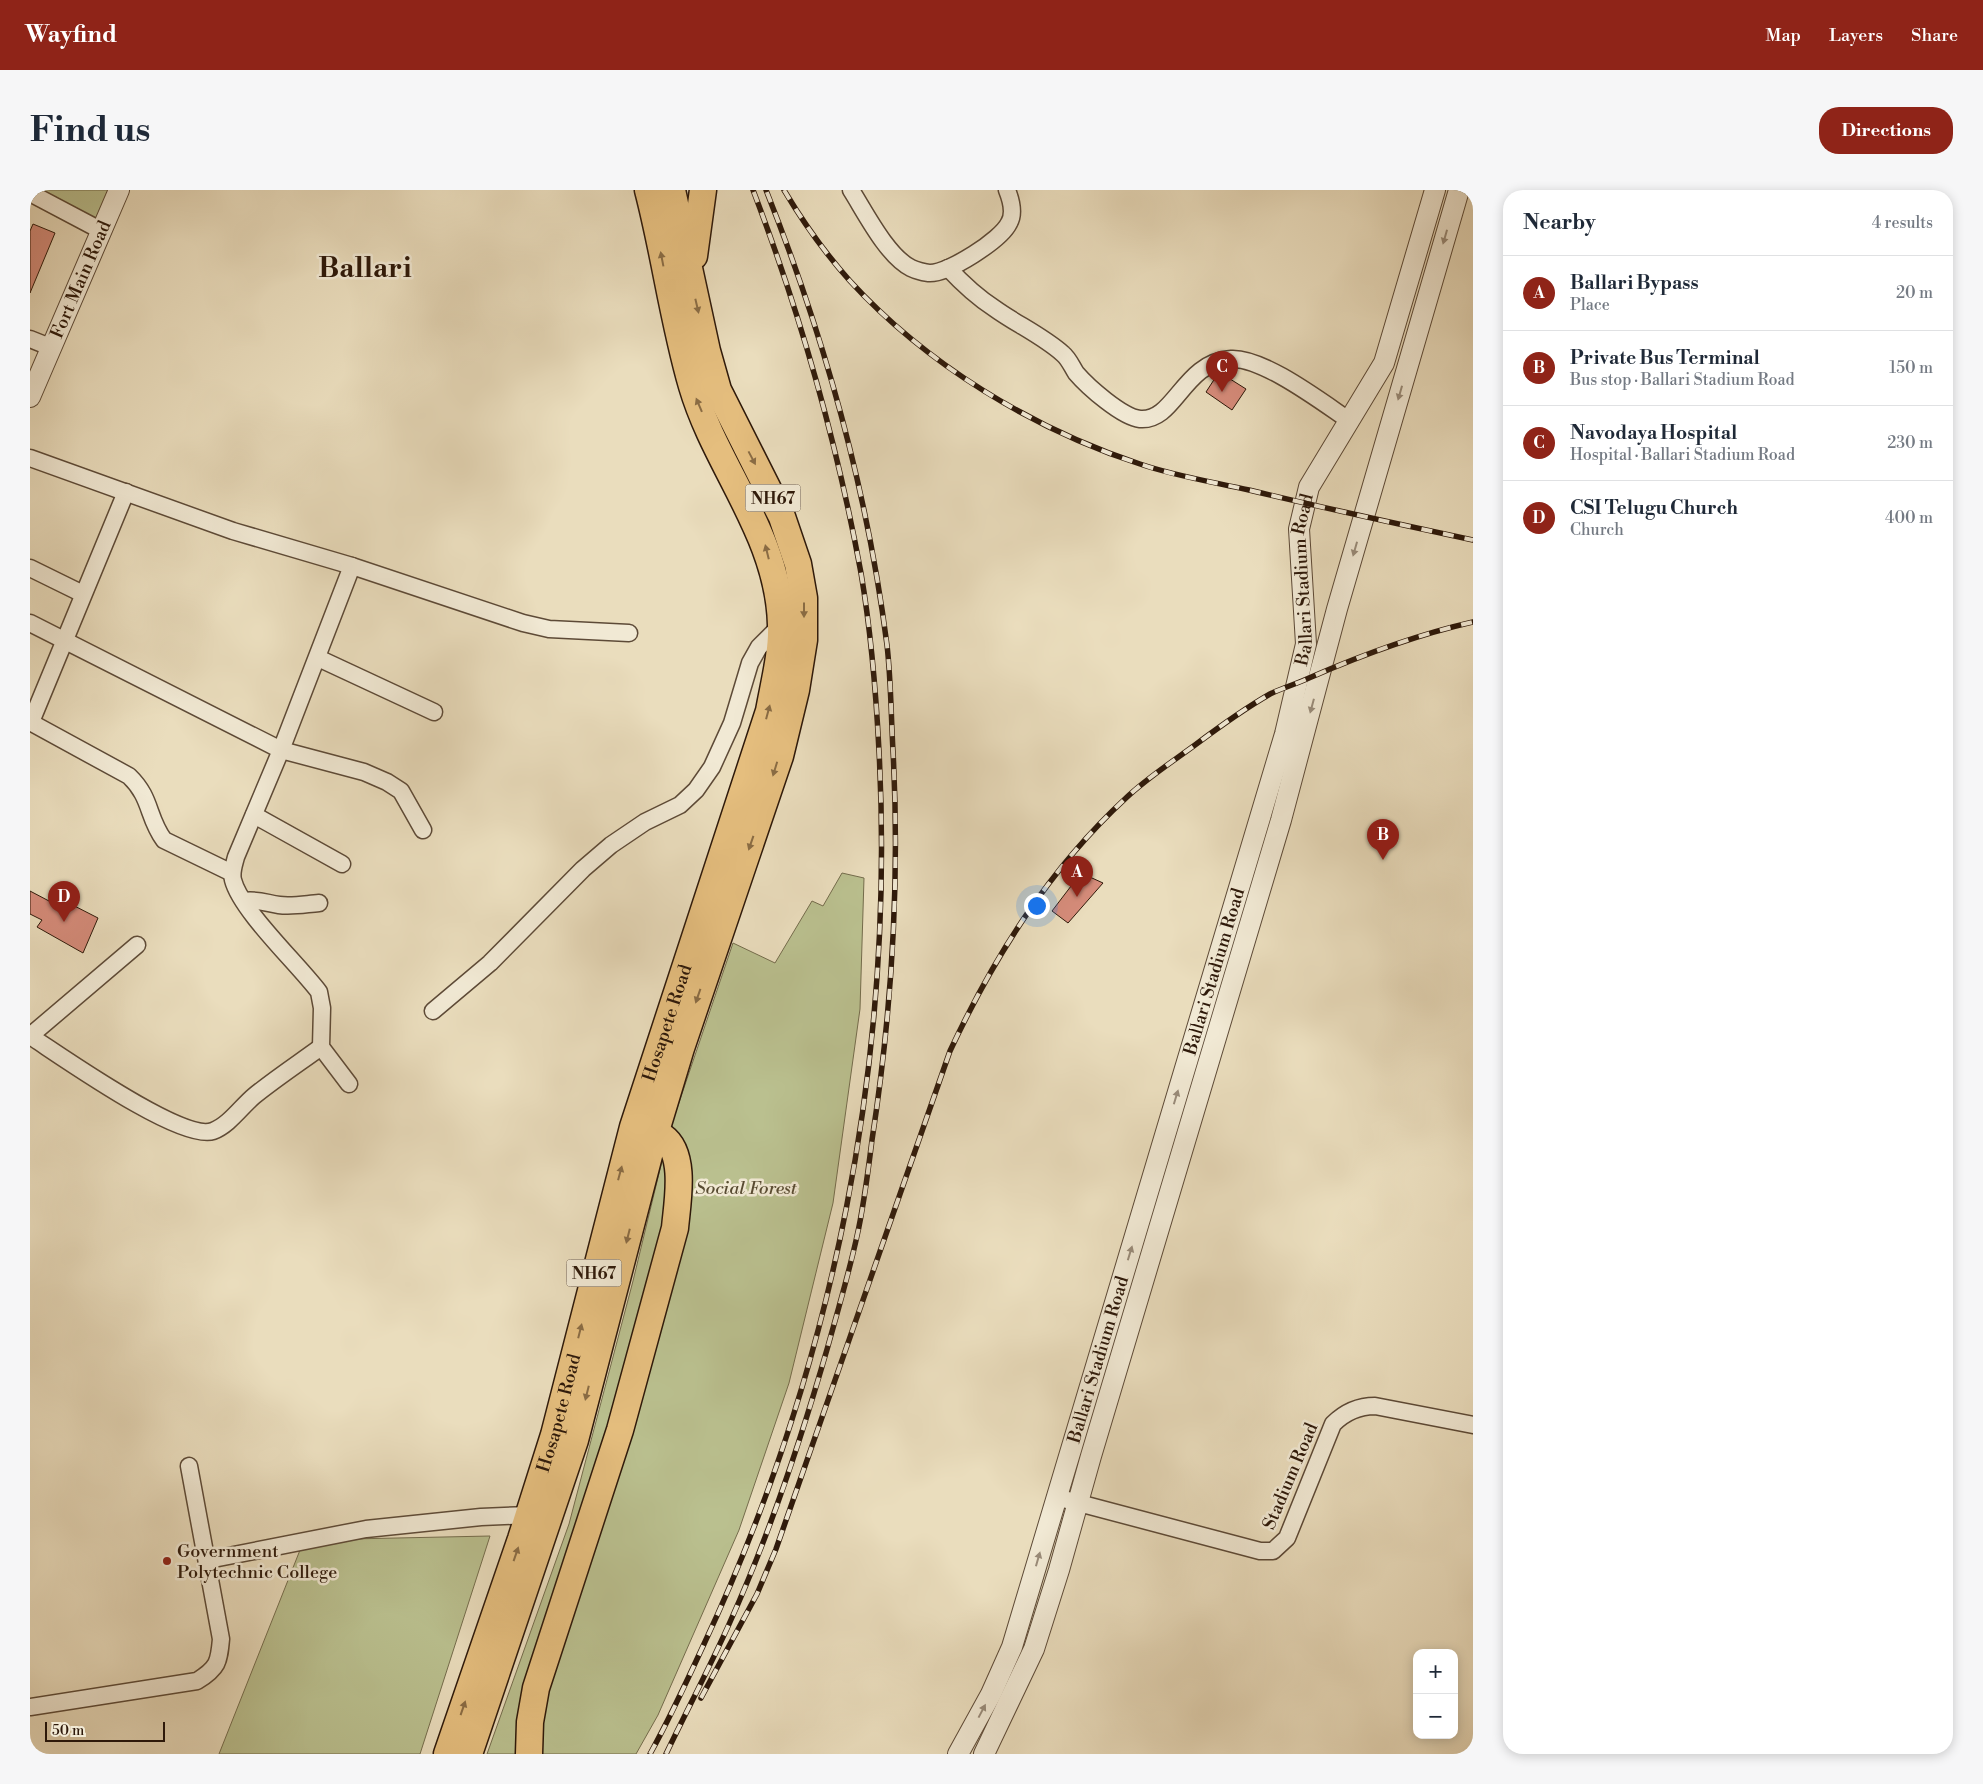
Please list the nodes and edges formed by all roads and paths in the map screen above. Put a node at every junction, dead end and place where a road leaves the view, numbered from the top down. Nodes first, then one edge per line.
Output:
1 (119, 190) edge
2 (703, 190) edge
3 (851, 190) edge
4 (1007, 190) edge
5 (1435, 190) edge
6 (1459, 190) edge
7 (30, 193) edge
8 (664, 198) edge
9 (102, 231) junction
10 (948, 268) junction
11 (692, 280) junction
12 (30, 339) edge
13 (50, 347) junction
14 (30, 397) edge
15 (1350, 421) junction
16 (30, 458) edge
17 (126, 492) junction
18 (352, 566) junction
19 (30, 568) edge
20 (83, 594) junction
21 (30, 622) edge
22 (781, 625) junction
23 (629, 633) dead end
24 (64, 640) junction
25 (318, 658) junction
26 (434, 712) dead end
27 (30, 722) edge
28 (281, 750) junction
29 (1261, 813) junction
30 (254, 815) junction
31 (1281, 820) junction
32 (423, 830) dead end
33 (342, 864) dead end
34 (232, 873) junction
35 (244, 901) junction
36 (318, 903) dead end
37 (137, 945) dead end
38 (433, 1011) dead end
39 (321, 1047) junction
40 (349, 1084) dead end
41 (644, 1130) junction
42 (1473, 1425) edge
43 (189, 1466) dead end
44 (1056, 1496) junction
45 (1079, 1502) junction
46 (529, 1515) junction
47 (208, 1560) junction
48 (30, 1707) edge
49 (447, 1754) edge
50 (468, 1754) edge
51 (529, 1754) edge
52 (958, 1754) edge
53 (984, 1754) edge

1 - 9 street, Fort Main Road
2 - 11 highway
3 - 10 street
4 - 10 street
5 - 15 street, Ballari Stadium Road
6 -> 31 street, Ballari Stadium Road
7 - 9 street
8 - 11 highway, NH67
22 -> 8 highway, Hosapete Road / NH67
9 - 13 street, Fort Main Road
10 - 15 street
11 -> 41 highway, Hosapete Road / NH67
12 - 13 street
13 - 14 street, Fort Main Road
15 - 29 street, Ballari Stadium Road
16 - 17 street
17 - 18 street
17 - 20 street
18 - 23 street
18 - 25 street
19 - 20 street
20 - 24 street
21 - 24 street
22 - 38 street
41 -> 22 highway, Hosapete Road / NH67
24 - 27 street
24 - 28 street
25 - 26 street
25 - 28 street
27 - 34 street
28 - 30 street
28 - 32 street
29 - 31 street
44 -> 29 street, Ballari Stadium Road
30 - 33 street
30 - 34 street
31 - 45 street, Ballari Stadium Road
34 - 35 street
35 - 36 street
35 - 39 street
37 - 39 street
39 - 40 street
46 -> 41 highway, Hosapete Road / NH67
41 -> 50 highway, Hosapete Road
41 - 51 highway
42 - 45 street, Stadium Road
43 - 47 street
44 - 45 street, Stadium Road
52 -> 44 street, Ballari Stadium Road
45 - 53 street, Ballari Stadium Road
46 - 47 street
49 -> 46 highway, Hosapete Road / NH67
47 - 48 street

